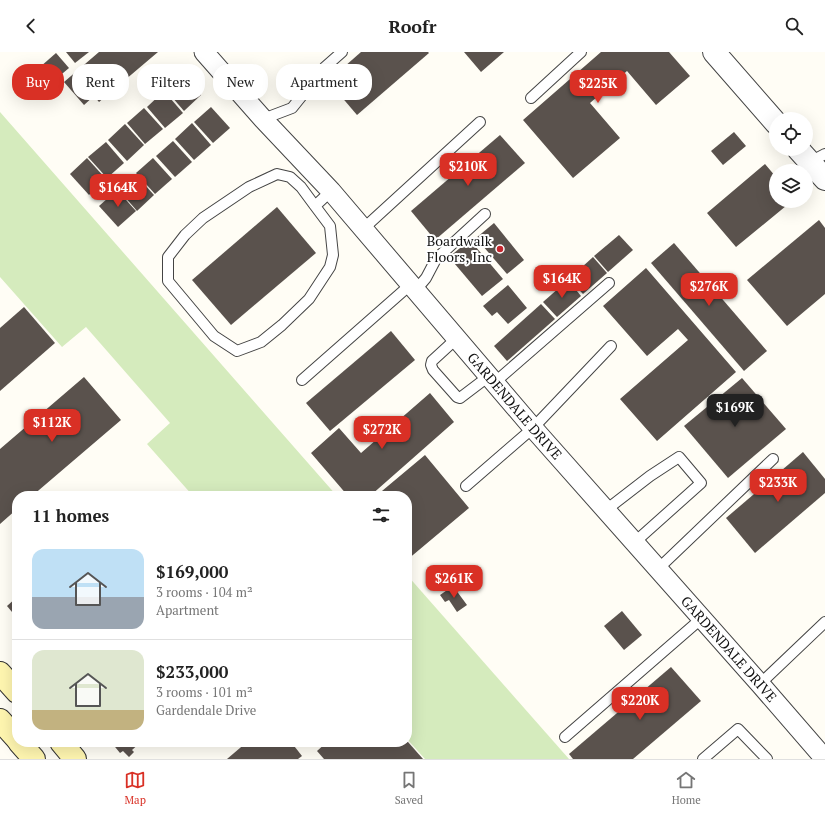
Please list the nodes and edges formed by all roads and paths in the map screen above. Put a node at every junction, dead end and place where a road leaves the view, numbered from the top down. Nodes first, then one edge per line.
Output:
1 (204, 52) edge
2 (342, 52) edge
3 (581, 52) edge
4 (714, 52) edge
5 (531, 98) dead end
6 (769, 115) edge
7 (263, 120) junction
8 (480, 122) dead end
9 (812, 156) edge
10 (825, 179) edge
11 (331, 191) junction
12 (315, 206) junction
13 (485, 214) dead end
14 (363, 229) junction
15 (609, 283) dead end
16 (413, 288) junction
17 (456, 339) junction
18 (611, 346) dead end
19 (302, 380) dead end
20 (492, 380) junction
21 (533, 428) junction
22 (773, 459) dead end
23 (466, 486) dead end
24 (606, 510) junction
25 (635, 542) junction
26 (658, 569) junction
27 (702, 618) junction
28 (825, 622) edge
29 (0, 673) edge
30 (760, 684) junction
31 (12, 686) edge
32 (0, 720) edge
33 (12, 733) edge
34 (565, 737) dead end
35 (65, 747) edge
36 (75, 759) edge
37 (703, 759) edge
38 (768, 759) edge
39 (824, 759) edge

1 - 7 street, GARDENDALE DRIVE
2 - 7 lane
3 - 5 lane
4 - 6 street
7 - 11 street, GARDENDALE DRIVE
8 - 14 lane
9 - 10 street
11 - 12 lane
11 - 14 street, GARDENDALE DRIVE
12 - 12 lane
13 - 16 lane
14 - 16 street, GARDENDALE DRIVE
15 - 20 lane
16 - 17 street, GARDENDALE DRIVE
16 - 19 lane
17 - 20 street, GARDENDALE DRIVE
17 - 20 lane
18 - 21 lane
20 - 21 street, GARDENDALE DRIVE
21 - 23 lane
21 - 24 street, GARDENDALE DRIVE
22 - 26 lane
24 - 25 street, GARDENDALE DRIVE
24 - 25 lane
25 - 26 street, GARDENDALE DRIVE
26 - 27 street, GARDENDALE DRIVE
27 - 30 street, GARDENDALE DRIVE
27 - 34 lane
28 - 30 lane
29 - 31 main road
30 - 39 street, GARDENDALE DRIVE
32 - 33 main road
35 - 36 main road
37 - 38 lane

